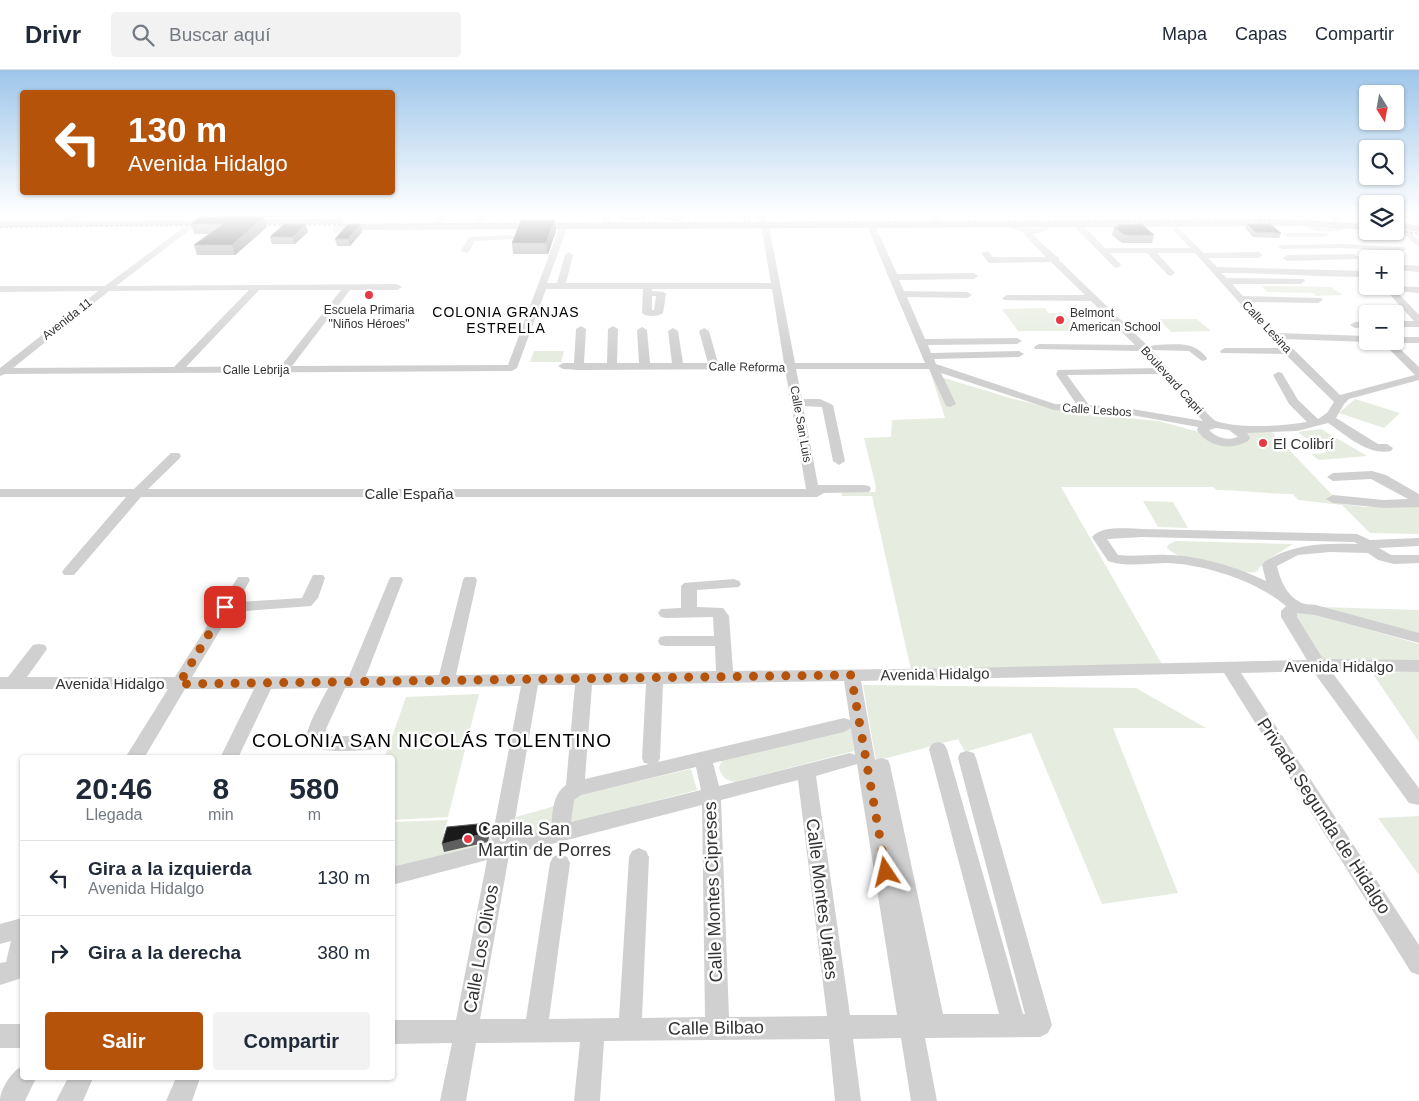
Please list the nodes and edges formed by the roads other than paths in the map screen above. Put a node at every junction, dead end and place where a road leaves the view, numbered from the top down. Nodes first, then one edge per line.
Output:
1 (144, 261) edge
2 (551, 261) edge
3 (567, 261) edge
4 (770, 261) edge
5 (887, 261) edge
6 (1058, 261) edge
7 (1073, 261) edge
8 (1113, 261) edge
9 (1160, 261) edge
10 (1207, 261) edge
11 (1326, 261) edge
12 (1359, 264) edge
13 (1117, 265) dead end
14 (1359, 265) edge
15 (1404, 268) edge
16 (1419, 269) edge
17 (1215, 270) junction
18 (1171, 273) dead end
19 (974, 276) dead end
20 (894, 277) junction
21 (1224, 281) junction
22 (1300, 282) dead end
23 (1419, 283) edge
24 (961, 284) dead end
25 (1404, 284) edge
26 (397, 286) dead end
27 (541, 286) junction
28 (560, 286) junction
29 (775, 286) junction
30 (348, 287) junction
31 (256, 288) junction
32 (1404, 288) edge
33 (0, 289) edge
34 (106, 289) junction
35 (1419, 290) edge
36 (901, 294) junction
37 (967, 295) junction
38 (1397, 295) edge
39 (1007, 298) dead end
40 (1094, 298) junction
41 (1241, 299) junction
42 (1318, 300) dead end
43 (972, 304) dead end
44 (1404, 318) edge
45 (1417, 318) edge
46 (1404, 322) edge
47 (582, 329) dead end
48 (613, 329) dead end
49 (642, 330) dead end
50 (674, 331) dead end
51 (704, 331) dead end
52 (1277, 336) junction
53 (1359, 339) edge
54 (1404, 340) edge
55 (1419, 340) edge
56 (1017, 341) dead end
57 (921, 342) junction
58 (1039, 347) dead end
59 (1144, 348) junction
60 (1155, 348) junction
61 (1288, 350) junction
62 (1395, 350) edge
63 (1225, 351) dead end
64 (1019, 354) dead end
65 (1202, 358) dead end
66 (931, 363) junction
67 (563, 366) dead end
68 (579, 366) junction
69 (612, 366) junction
70 (645, 366) junction
71 (678, 366) junction
72 (714, 366) junction
73 (791, 367) junction
74 (177, 370) junction
75 (284, 370) junction
76 (1165, 371) junction
77 (1, 372) edge
78 (1419, 373) edge
79 (1278, 375) dead end
80 (1419, 377) edge
81 (1338, 400) junction
82 (797, 403) junction
83 (950, 404) dead end
84 (1086, 410) junction
85 (1328, 418) junction
86 (1315, 423) junction
87 (1210, 425) junction
88 (1231, 427) junction
89 (1387, 448) dead end
90 (174, 456) dead end
91 (839, 461) dead end
92 (1332, 477) dead end
93 (864, 489) dead end
94 (814, 492) junction
95 (0, 493) edge
96 (137, 493) junction
97 (1333, 498) dead end
98 (1419, 502) edge
99 (1162, 534) junction
100 (1419, 542) edge
101 (1365, 543) junction
102 (1419, 559) edge
103 (1178, 560) junction
104 (1269, 565) junction
105 (69, 572) dead end
106 (1246, 577) junction
107 (318, 578) dead end
108 (243, 580) dead end
109 (396, 580) dead end
110 (470, 580) dead end
111 (734, 584) dead end
112 (1291, 602) junction
113 (225, 607) junction
114 (689, 612) junction
115 (666, 613) dead end
116 (1419, 638) edge
117 (666, 641) dead end
118 (722, 641) junction
119 (39, 649) dead end
120 (1318, 665) junction
121 (1419, 666) edge
122 (1229, 668) junction
123 (851, 675) junction
124 (726, 677) junction
125 (584, 678) junction
126 (655, 678) junction
127 (531, 679) junction
128 (446, 680) junction
129 (348, 681) junction
130 (7, 683) edge
131 (265, 683) junction
132 (179, 684) junction
133 (844, 725) dead end
134 (370, 742) dead end
135 (938, 749) dead end
136 (136, 755) edge
137 (230, 755) edge
138 (651, 758) dead end
139 (703, 758) junction
140 (967, 758) dead end
141 (850, 760) dead end
142 (881, 765) dead end
143 (806, 772) junction
144 (575, 789) junction
145 (711, 794) junction
146 (1416, 798) dead end
147 (560, 832) junction
148 (498, 849) junction
149 (639, 857) dead end
150 (560, 862) dead end
151 (395, 875) edge
152 (20, 929) edge
153 (0, 934) edge
154 (20, 948) edge
155 (1419, 965) edge
156 (13, 970) edge
157 (1014, 1025) junction
158 (923, 1026) junction
159 (839, 1027) junction
160 (718, 1028) junction
161 (630, 1029) junction
162 (536, 1030) junction
163 (593, 1030) junction
164 (466, 1031) junction
165 (395, 1032) edge
166 (0, 1036) edge
167 (20, 1036) edge
168 (23, 1080) edge
169 (79, 1080) edge
170 (187, 1080) edge
171 (11, 1101) edge
172 (69, 1101) edge
173 (179, 1101) edge
174 (453, 1101) edge
175 (587, 1101) edge
176 (848, 1101) edge
177 (924, 1101) edge

1 - 34 street, Avenida 11
2 - 27 street
3 - 28 street
4 - 29 street, Calle San Luis
5 - 20 street
6 - 40 street, Boulevard Capri
7 - 60 street, Boulevard Capri
8 - 13 street
9 - 18 street
10 - 17 street, Calle Lesina
11 - 12 street
14 - 17 street
15 - 16 street
17 - 21 street, Calle Lesina
19 - 20 street
20 - 36 street
21 - 22 street
21 - 41 street, Calle Lesina
23 - 25 street
24 - 37 street
26 - 30 street
27 - 28 street
27 - 75 street, Calle Lebrija
28 - 29 street
29 - 73 street, Calle San Luis
30 - 31 street
30 - 75 street
31 - 34 street
31 - 74 street
32 - 35 street
33 - 34 street
34 - 77 street, Avenida 11
36 - 37 street
36 - 57 street
37 - 43 street
38 - 45 street
39 - 40 street
40 - 59 street, Boulevard Capri
41 - 42 street
41 - 52 street, Calle Lesina
44 - 45 street
45 - 46 street
47 - 68 street
48 - 69 street
49 - 70 street
50 - 71 street
51 - 72 street
52 - 53 street
52 - 61 street, Calle Lesina
54 - 55 street
56 - 57 street
57 - 66 street
58 - 59 street
59 - 76 street, Boulevard Capri
60 - 65 street
60 - 88 street, Boulevard Capri
61 - 63 street
61 - 81 street, Calle Lesina
62 - 78 street
64 - 66 street, Calle Reforma
66 - 73 street, Calle Reforma
66 - 83 street
66 - 84 street, Calle Lesbos
67 - 68 street, Calle Reforma
68 - 69 street, Calle Reforma
69 - 70 street, Calle Reforma
70 - 71 street, Calle Reforma
71 - 72 street, Calle Reforma
72 - 73 street, Calle Reforma
73 - 82 street, Calle San Luis
74 - 75 street, Calle Lebrija
74 - 77 street, Calle Lebrija
76 - 84 street
76 - 87 street, Boulevard Capri
79 - 86 street
80 - 81 street
81 - 85 street
82 - 91 street
82 - 94 street, Calle San Luis
84 - 87 street, Calle Lesbos
85 - 86 street
85 - 89 street
86 - 88 street
87 - 88 street, Calle Lesbos
87 - 88 street, Boulevard Capri
90 - 96 street
92 - 98 street
93 - 94 street
94 - 96 street, Calle España
95 - 96 street, Calle España
96 - 105 street
97 - 98 street
99 - 101 street
99 - 103 street
99 - 103 street
100 - 101 street
101 - 102 street
101 - 104 street
103 - 106 street
104 - 106 street
104 - 112 street
106 - 112 street
107 - 113 street
108 - 113 street
109 - 129 street
110 - 128 street
111 - 114 street
112 - 116 street
112 - 120 street
113 - 132 street
114 - 115 street
114 - 118 street
117 - 118 street
118 - 124 street
119 - 130 street
120 - 121 street, Avenida Hidalgo
120 - 122 street, Avenida Hidalgo
120 - 146 street
122 - 123 street, Avenida Hidalgo
122 - 155 street, Privada Segunda de Hidalgo
123 - 124 street, Avenida Hidalgo
123 - 158 street
124 - 126 street, Avenida Hidalgo
125 - 126 street, Avenida Hidalgo
125 - 127 street, Avenida Hidalgo
125 - 144 street
126 - 138 street
127 - 128 street, Avenida Hidalgo
127 - 148 street, Calle Los Olivos
128 - 129 street, Avenida Hidalgo
129 - 131 street, Avenida Hidalgo
129 - 134 street
130 - 132 street, Avenida Hidalgo
131 - 132 street, Avenida Hidalgo
131 - 137 street
132 - 136 street
133 - 139 street
135 - 157 street
139 - 144 street
139 - 145 street, Calle Montes Cipreses
140 - 157 street, Calle Bilbao
141 - 143 street
142 - 158 street
143 - 145 street
143 - 159 street, Calle Montes Urales
144 - 147 street
145 - 147 street
145 - 160 street, Calle Montes Cipreses
147 - 148 street
148 - 151 street
148 - 164 street, Calle Los Olivos
149 - 161 street
150 - 162 street
152 - 153 street
154 - 156 street
157 - 158 street, Calle Bilbao
158 - 159 street, Calle Bilbao
158 - 177 street
159 - 160 street, Calle Bilbao
159 - 176 street, Calle Montes Urales
160 - 161 street, Calle Bilbao
161 - 163 street, Calle Bilbao
162 - 163 street, Calle Bilbao
162 - 164 street, Calle Bilbao
163 - 175 street
164 - 165 street, Calle Bilbao
164 - 174 street, Calle Los Olivos
166 - 167 street
168 - 171 street
169 - 172 street
170 - 173 street

